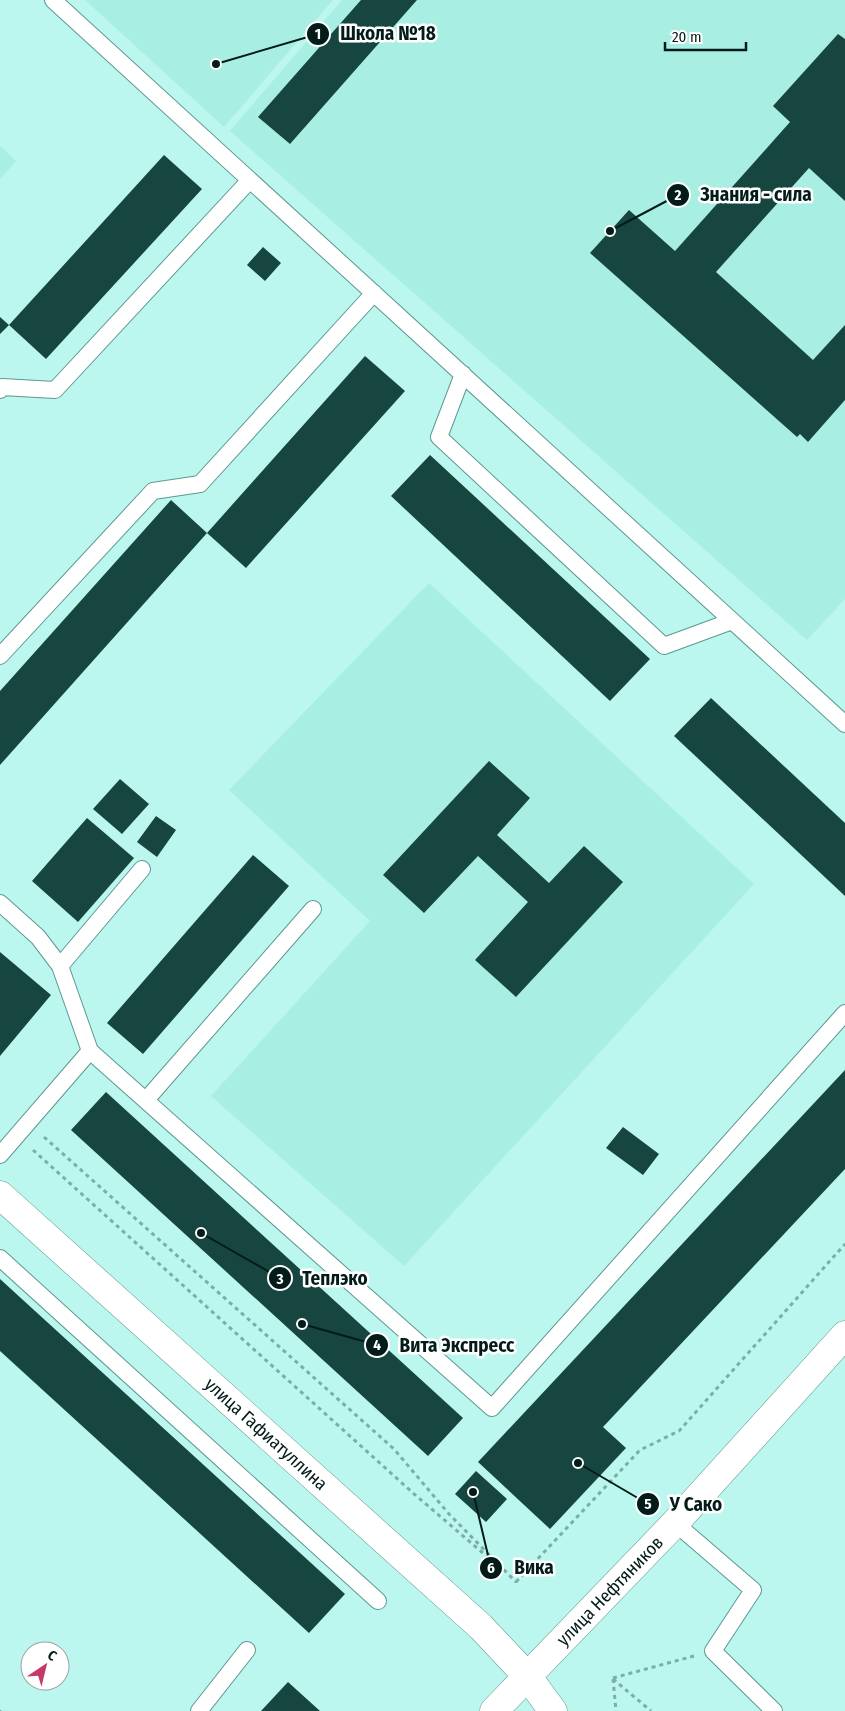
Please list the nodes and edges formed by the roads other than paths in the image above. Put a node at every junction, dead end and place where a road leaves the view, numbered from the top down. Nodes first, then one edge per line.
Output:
1 (53, 0) edge
2 (250, 180) junction
3 (374, 293) junction
4 (463, 374) junction
5 (0, 390) edge
6 (732, 621) junction
7 (0, 656) edge
8 (845, 724) edge
9 (142, 869) dead end
10 (0, 903) edge
11 (313, 908) dead end
12 (60, 966) junction
13 (845, 1013) edge
14 (90, 1051) junction
15 (146, 1100) junction
16 (0, 1155) edge
17 (0, 1195) edge
18 (0, 1258) edge
19 (845, 1335) edge
20 (675, 1523) junction
21 (378, 1601) dead end
22 (247, 1650) dead end
23 (528, 1677) junction
24 (199, 1711) edge
25 (494, 1711) edge
26 (553, 1711) edge
27 (774, 1711) edge

1 - 2 lane
2 - 3 lane
2 - 5 lane
3 - 4 lane
3 - 7 lane
4 - 6 lane
4 - 6 lane
6 - 8 lane
9 - 12 lane
10 - 12 lane
11 - 15 lane
12 - 14 lane
13 - 15 lane
14 - 15 lane
14 - 16 lane
17 - 23 street, улица Гафиатуллина
18 - 21 lane
19 - 20 street, улица Нефтяников
20 - 23 street, улица Нефтяников
20 - 27 lane
22 - 24 lane
23 - 25 street, улица Нефтяников
23 - 26 street, улица Гафиатуллина

